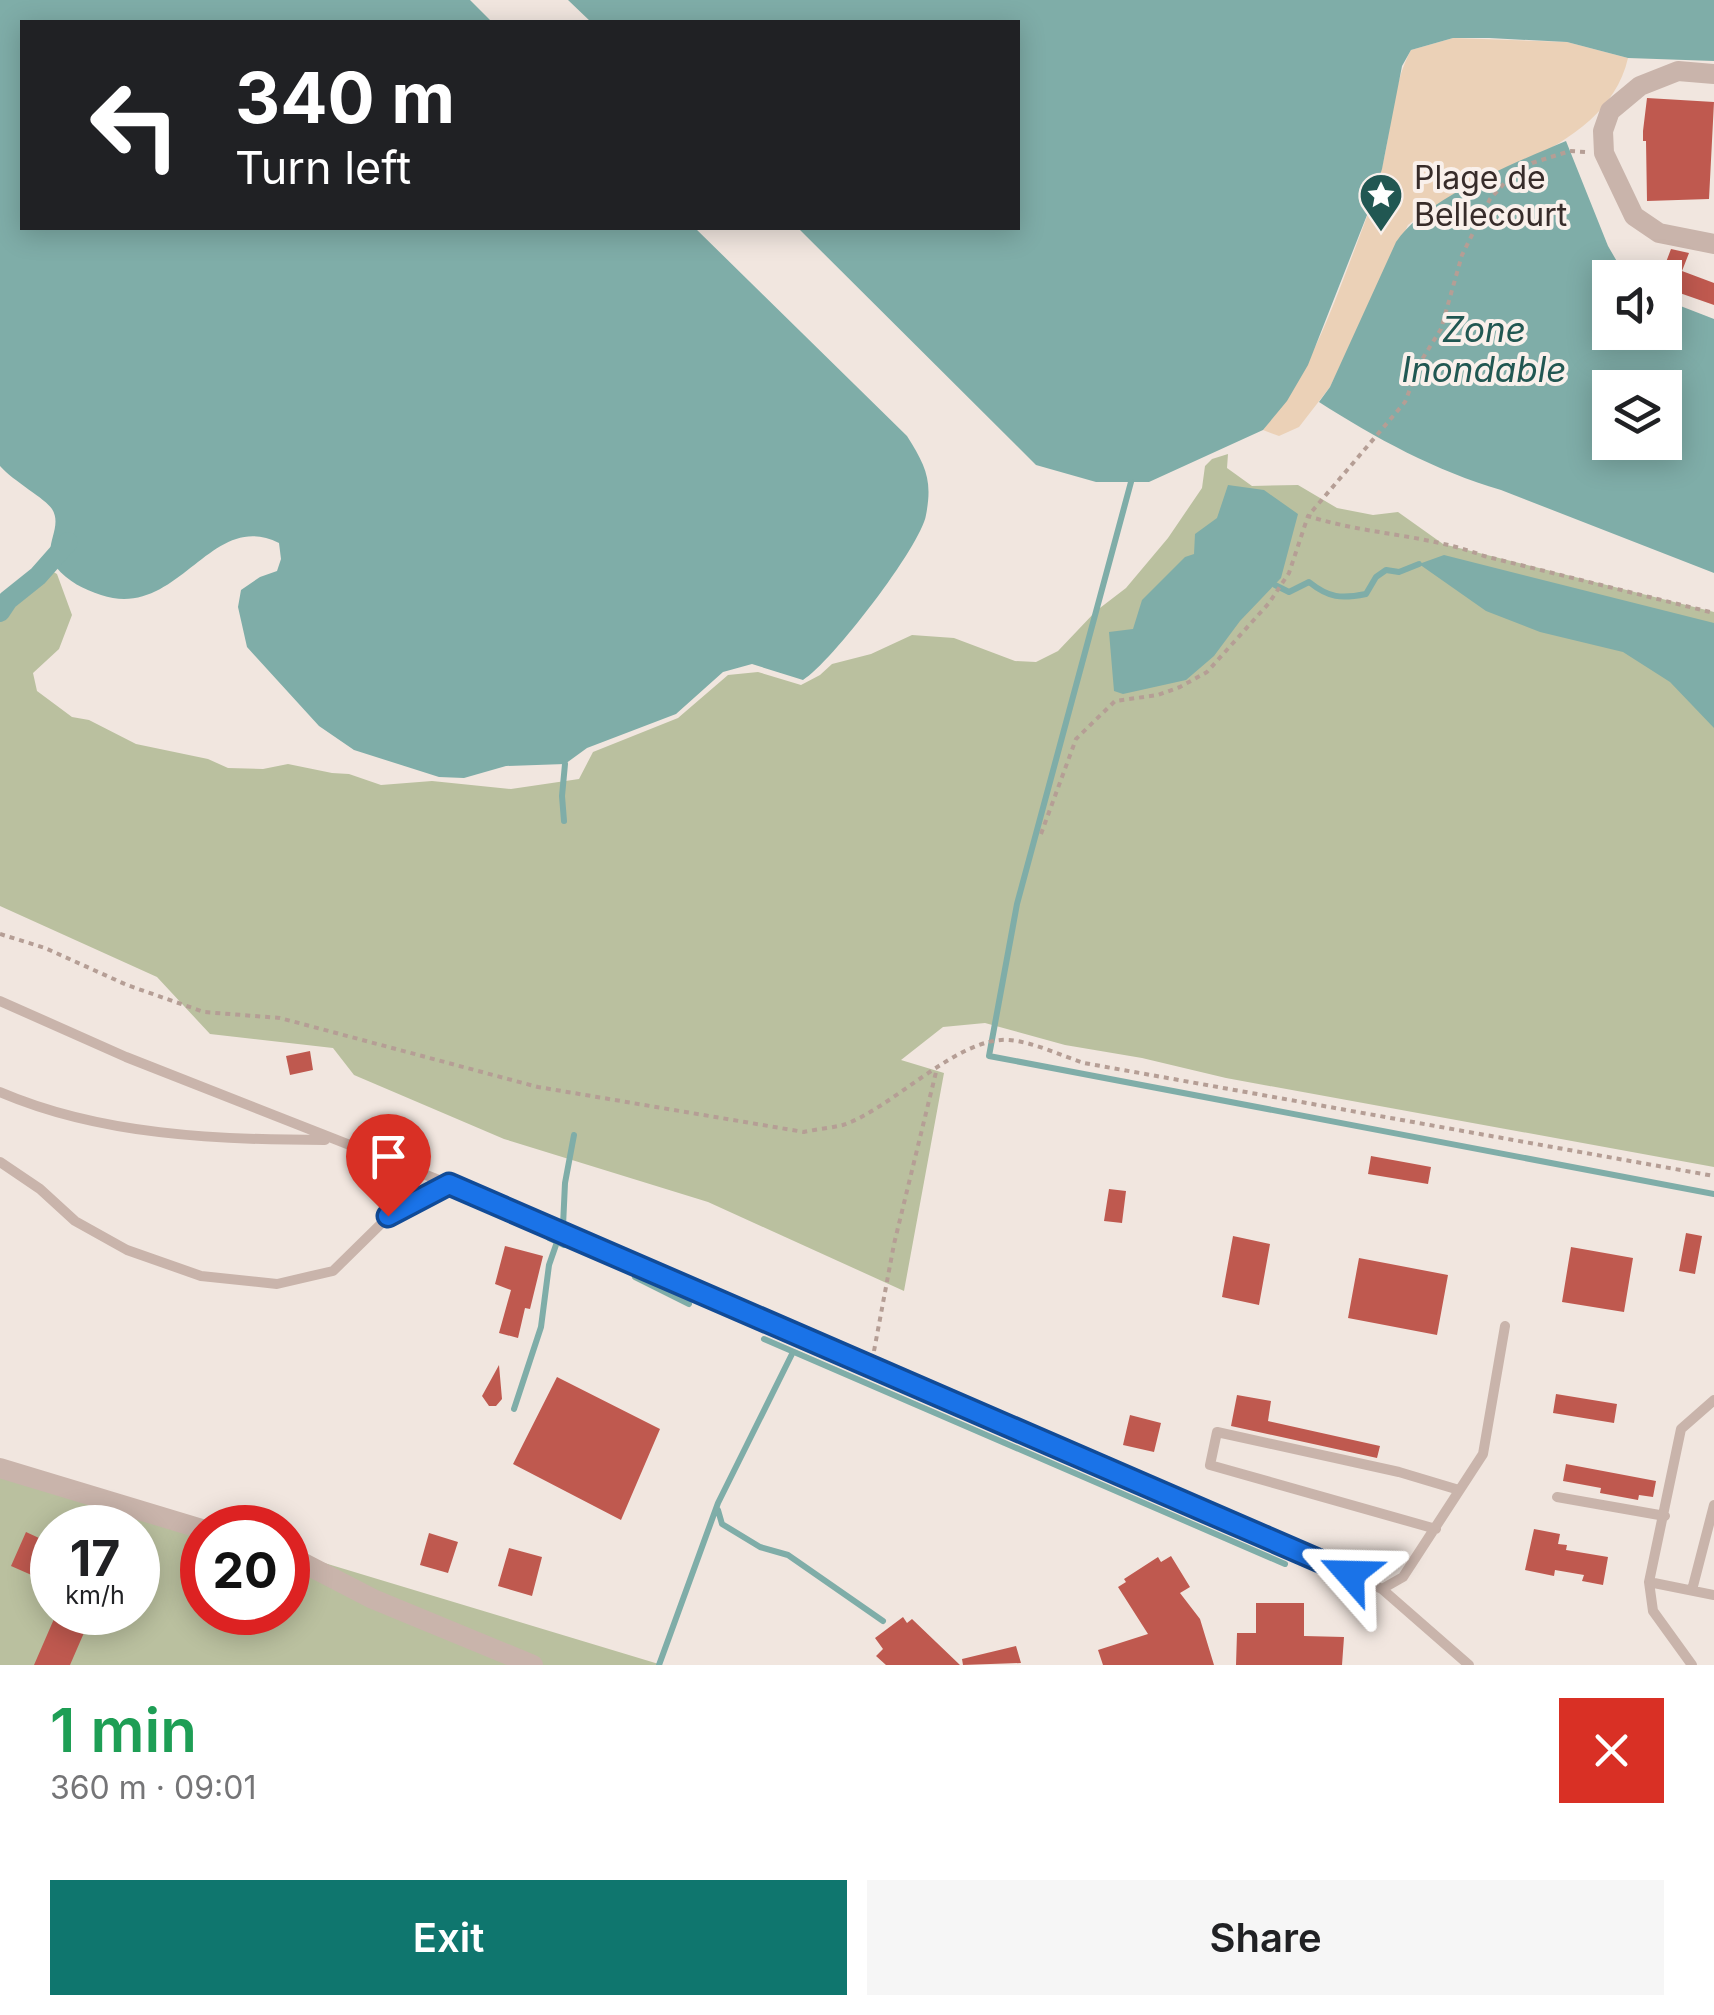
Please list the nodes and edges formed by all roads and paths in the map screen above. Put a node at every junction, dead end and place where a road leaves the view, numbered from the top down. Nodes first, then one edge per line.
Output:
1 (1714, 74) edge
2 (1604, 153) junction
3 (1714, 244) edge
4 (1308, 516) junction
5 (1714, 613) edge
6 (1041, 834) dead end
7 (0, 934) edge
8 (0, 1000) edge
9 (937, 1068) junction
10 (0, 1092) edge
11 (331, 1140) junction
12 (0, 1162) edge
13 (1714, 1176) edge
14 (449, 1184) junction
15 (1505, 1326) dead end
16 (871, 1366) junction
17 (1714, 1400) edge
18 (0, 1468) edge
19 (1459, 1490) junction
20 (1557, 1497) dead end
21 (1714, 1504) edge
22 (1665, 1516) junction
23 (180, 1522) edge
24 (1436, 1529) junction
25 (310, 1566) edge
26 (1650, 1582) junction
27 (1382, 1589) junction
28 (1692, 1590) junction
29 (1714, 1595) edge
30 (533, 1665) edge
31 (1469, 1665) edge
32 (1692, 1665) edge

1 - 2 street
2 - 3 street
2 - 4 path
4 - 5 path
4 - 6 path
7 - 9 path
8 - 11 lane
9 - 13 path
9 - 16 path
10 - 11 lane
11 - 14 lane
12 - 14 lane
14 - 16 lane
15 - 19 lane
16 - 27 lane
17 - 22 lane
18 - 23 street
19 - 24 lane
19 - 24 lane
20 - 22 lane
21 - 28 lane
22 - 26 lane
24 - 27 lane
25 - 30 street
26 - 28 lane
26 - 32 lane
27 - 31 lane
28 - 29 lane

